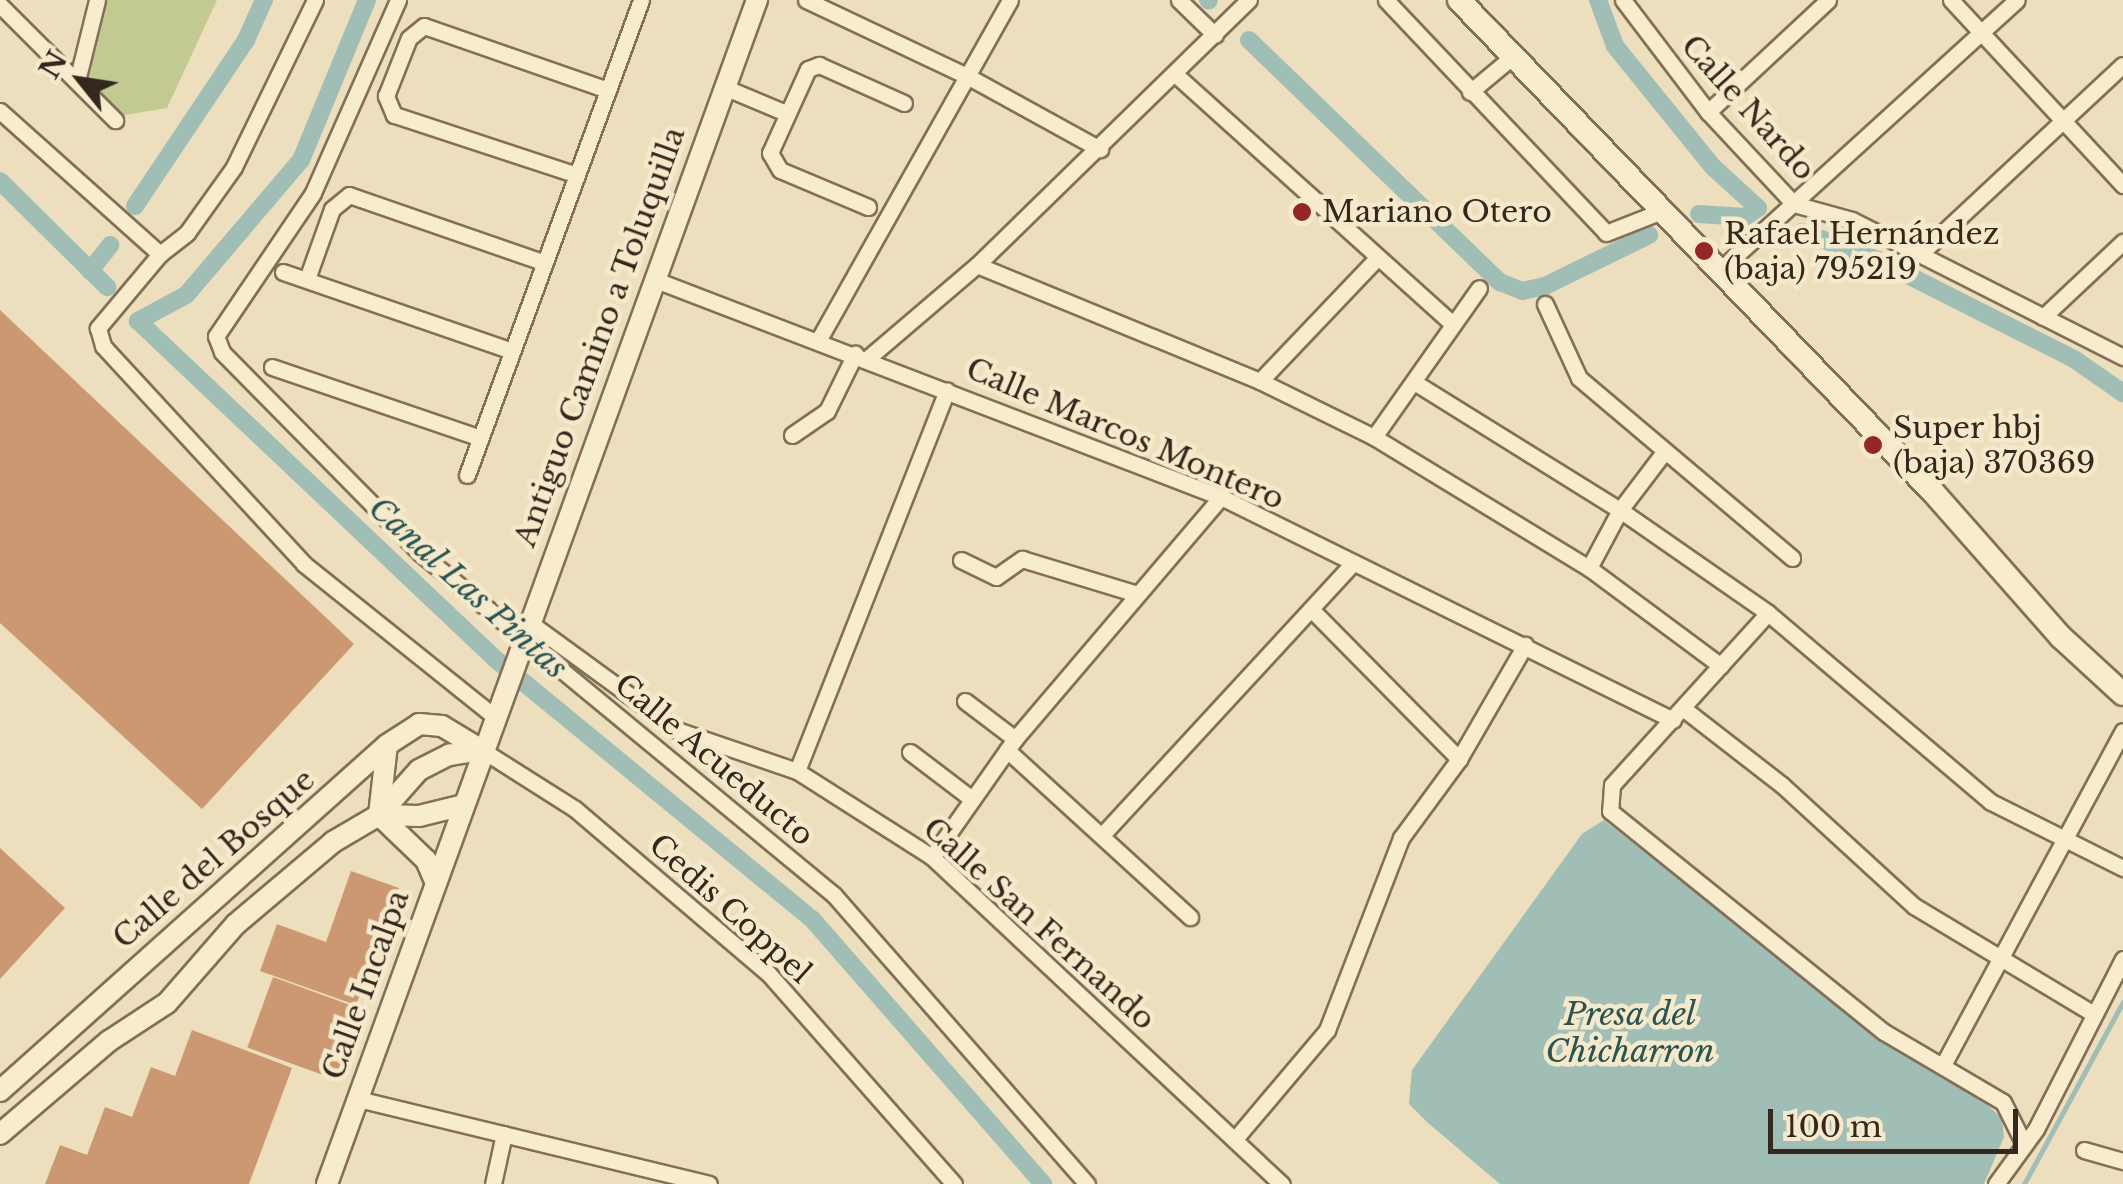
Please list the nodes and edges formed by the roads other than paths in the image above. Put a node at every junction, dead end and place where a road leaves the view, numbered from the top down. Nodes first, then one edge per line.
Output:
1 (97, 0) edge
2 (315, 0) edge
3 (398, 0) edge
4 (757, 0) edge
5 (806, 0) edge
6 (1010, 0) edge
7 (1179, 0) edge
8 (1249, 0) edge
9 (1386, 0) edge
10 (1459, 0) edge
11 (1828, 0) edge
12 (1950, 0) edge
13 (2017, 0) edge
14 (637, 1) edge
15 (1628, 3) edge
16 (0, 5) edge
17 (1981, 32) junction
18 (1215, 34) junction
19 (1512, 57) junction
20 (2123, 66) edge
21 (1175, 74) junction
22 (967, 76) junction
23 (78, 81) junction
24 (724, 87) junction
25 (608, 90) junction
26 (1470, 92) junction
27 (904, 103) dead end
28 (0, 111) edge
29 (786, 112) junction
30 (1708, 112) junction
31 (115, 120) dead end
32 (2062, 121) junction
33 (1100, 149) junction
34 (577, 175) junction
35 (2123, 185) edge
36 (1794, 204) junction
37 (868, 207) dead end
38 (1664, 210) junction
39 (2123, 242) edge
40 (160, 254) junction
41 (1920, 254) junction
42 (1378, 257) junction
43 (544, 263) junction
44 (977, 265) junction
45 (1720, 270) junction
46 (283, 272) dead end
47 (306, 279) junction
48 (652, 279) junction
49 (1479, 288) dead end
50 (1545, 304) dead end
51 (2043, 316) junction
52 (1450, 322) junction
53 (819, 339) junction
54 (512, 350) junction
55 (862, 356) junction
56 (2123, 358) edge
57 (272, 366) dead end
58 (1260, 381) junction
59 (1414, 382) junction
60 (947, 390) junction
61 (792, 435) dead end
62 (1374, 437) junction
63 (480, 438) junction
64 (1664, 452) junction
65 (467, 475) dead end
66 (1221, 497) junction
67 (1620, 510) junction
68 (1792, 558) dead end
69 (960, 560) dead end
70 (1352, 564) junction
71 (1590, 568) junction
72 (1134, 593) junction
73 (1311, 609) junction
74 (1768, 613) junction
75 (524, 640) junction
76 (1525, 645) junction
77 (1722, 666) junction
78 (2123, 694) edge
79 (965, 700) dead end
80 (1678, 714) junction
81 (496, 718) junction
82 (2123, 730) edge
83 (387, 745) junction
84 (1012, 745) junction
85 (482, 750) junction
86 (910, 752) dead end
87 (1459, 759) junction
88 (797, 771) junction
89 (972, 800) junction
90 (460, 806) junction
91 (379, 814) junction
92 (1103, 834) junction
93 (2064, 840) junction
94 (932, 857) junction
95 (2123, 868) edge
96 (435, 881) junction
97 (1190, 917) dead end
98 (2002, 957) junction
99 (2123, 959) edge
100 (2092, 1013) junction
101 (1943, 1066) junction
102 (0, 1090) edge
103 (358, 1099) junction
104 (0, 1134) edge
105 (504, 1134) junction
106 (1235, 1139) junction
107 (2023, 1142) junction
108 (2084, 1150) dead end
109 (2123, 1161) edge
110 (327, 1184) edge
111 (493, 1184) edge
112 (710, 1184) edge
113 (954, 1184) edge
114 (1087, 1184) edge
115 (1282, 1184) edge
116 (1996, 1184) edge

1 - 23 street
2 - 40 street
3 - 75 street, Calle Acueducto
4 - 24 street, Antiguo Camino a Toluquilla
5 - 22 street
6 - 22 street
7 - 18 street
8 - 18 street
9 - 26 street
10 - 19 main road
11 - 30 street
12 - 17 street
13 - 17 street
14 - 25 street
15 - 30 street, Calle Nardo
16 - 23 street
17 - 32 street
17 - 36 street
18 - 21 street
19 - 26 street
19 - 38 main road
20 - 32 street
21 - 33 street
21 - 42 street
22 - 33 street
22 - 53 street
23 - 31 street
24 - 29 street
24 - 48 street, Antiguo Camino a Toluquilla
25 - 34 street
25 - 34 street
26 - 38 street
27 - 29 street
28 - 40 street
29 - 37 street
30 - 36 street, Calle Nardo
32 - 35 street
32 - 41 street
33 - 44 street
34 - 43 street
36 - 41 street, Calle Nardo
36 - 45 street
38 - 45 main road
39 - 51 street
40 - 81 street
41 - 51 street, Calle Nardo
42 - 52 street
42 - 58 street
43 - 47 street
43 - 54 street
44 - 55 street
44 - 58 street
45 - 78 main road
46 - 47 street
47 - 54 street
48 - 53 street, Calle Marcos Montero
48 - 75 street, Antiguo Camino a Toluquilla
49 - 52 street
50 - 64 street
51 - 56 street, Calle Nardo
52 - 59 street
53 - 55 street, Calle Marcos Montero
54 - 63 street
55 - 60 street, Calle Marcos Montero
55 - 61 street
57 - 63 street
58 - 62 street
59 - 62 street
59 - 67 street
60 - 66 street, Calle Marcos Montero
60 - 88 street
62 - 71 street
63 - 65 street
64 - 67 street
64 - 68 street
66 - 70 street, Calle Marcos Montero
66 - 72 street
67 - 71 street
67 - 74 street
69 - 72 street
70 - 73 street
70 - 76 street, Calle Marcos Montero
71 - 77 street
72 - 84 street
73 - 87 street
73 - 92 street
74 - 77 street
74 - 93 street
75 - 81 street, Antiguo Camino a Toluquilla
75 - 88 street, Calle San Fernando
75 - 114 street, Calle Acueducto
76 - 80 street, Calle Marcos Montero
76 - 87 street
77 - 80 street
79 - 84 street
80 - 98 street, Calle Marcos Montero
80 - 101 street
81 - 85 street
82 - 93 street
83 - 85 street, Calle del Bosque
83 - 91 street
83 - 102 street, Calle del Bosque
84 - 89 street
84 - 92 street
85 - 90 street, Calle Incalpa
85 - 91 street, Calle del Bosque
85 - 113 street, Cedis Coppel
86 - 89 street
87 - 106 street
88 - 94 street, Calle San Fernando
89 - 94 street
90 - 91 street
90 - 96 street, Calle Incalpa
91 - 96 street
91 - 104 street, Calle del Bosque
92 - 97 street
93 - 95 street
93 - 98 street
94 - 106 street, Calle San Fernando
96 - 103 street, Calle Incalpa
98 - 100 street, Calle Marcos Montero
98 - 101 street
99 - 100 street
100 - 107 street
101 - 107 street
103 - 105 street
103 - 110 street, Calle Incalpa
105 - 111 street
105 - 112 street
106 - 115 street, Calle San Fernando
107 - 116 street
108 - 109 street

